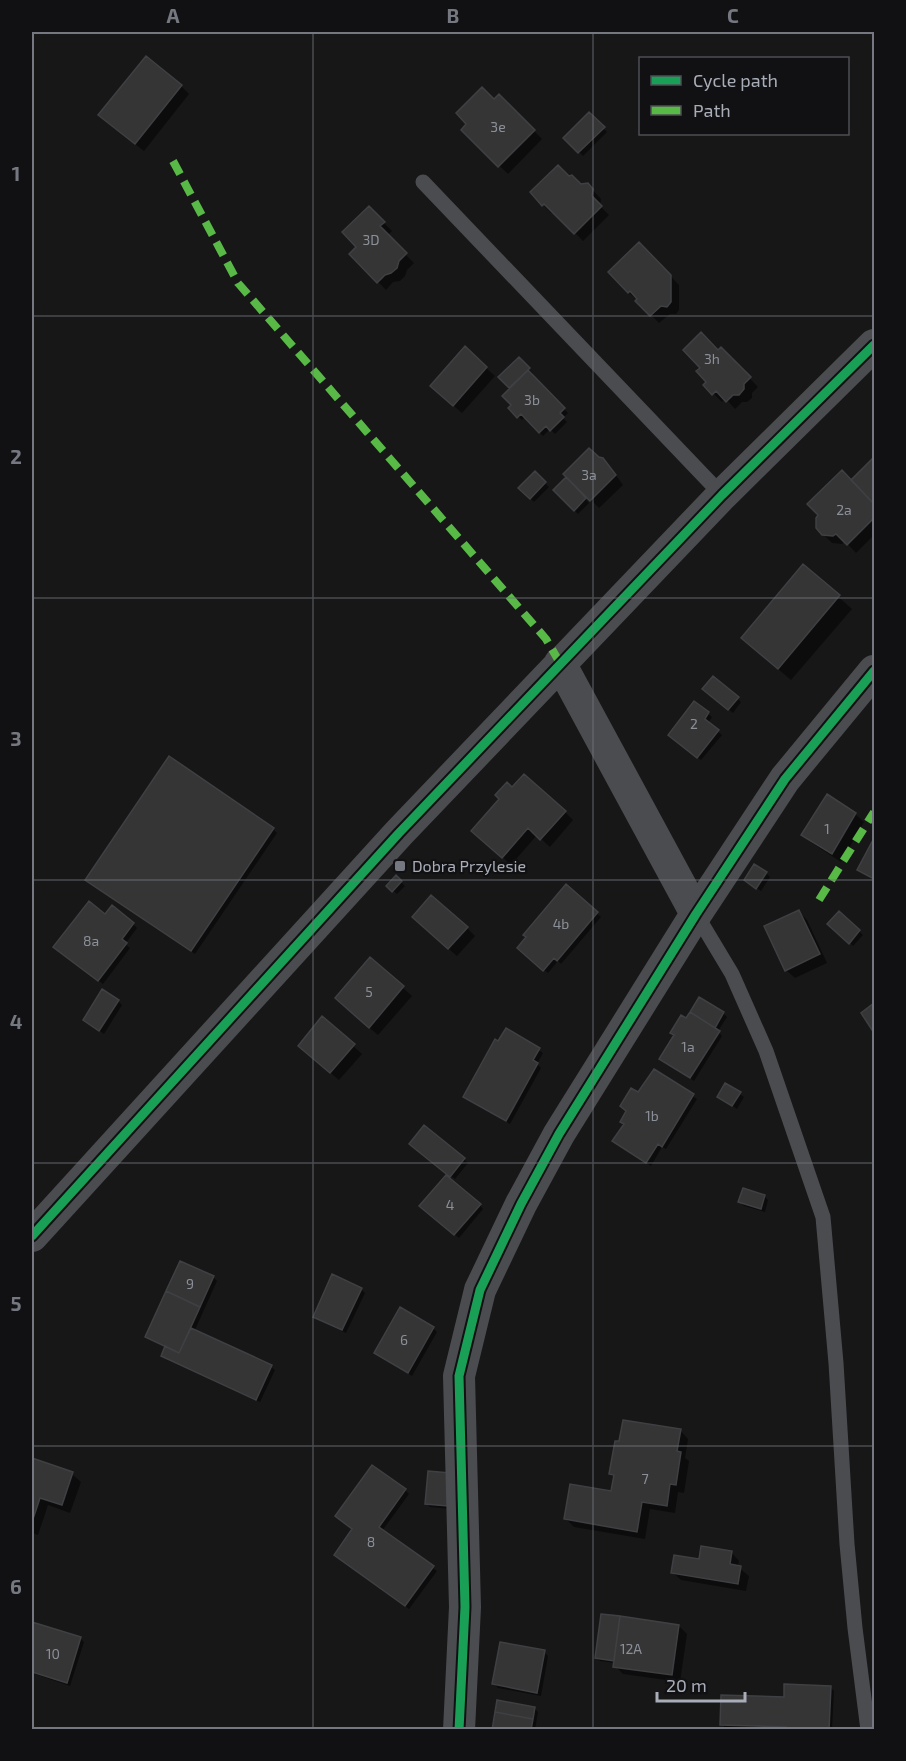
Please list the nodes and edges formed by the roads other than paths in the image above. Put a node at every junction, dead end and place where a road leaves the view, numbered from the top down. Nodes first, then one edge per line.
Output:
1 (423, 182) dead end
2 (874, 345) edge
3 (722, 495) junction
4 (560, 663) junction
5 (874, 670) edge
6 (696, 914) junction
7 (32, 1236) edge
8 (459, 1730) edge
9 (868, 1730) edge

1 - 3 lane
2 - 3 street
3 - 4 street
4 - 6 street
4 - 7 street
5 - 6 street
6 - 8 street
6 - 9 lane

